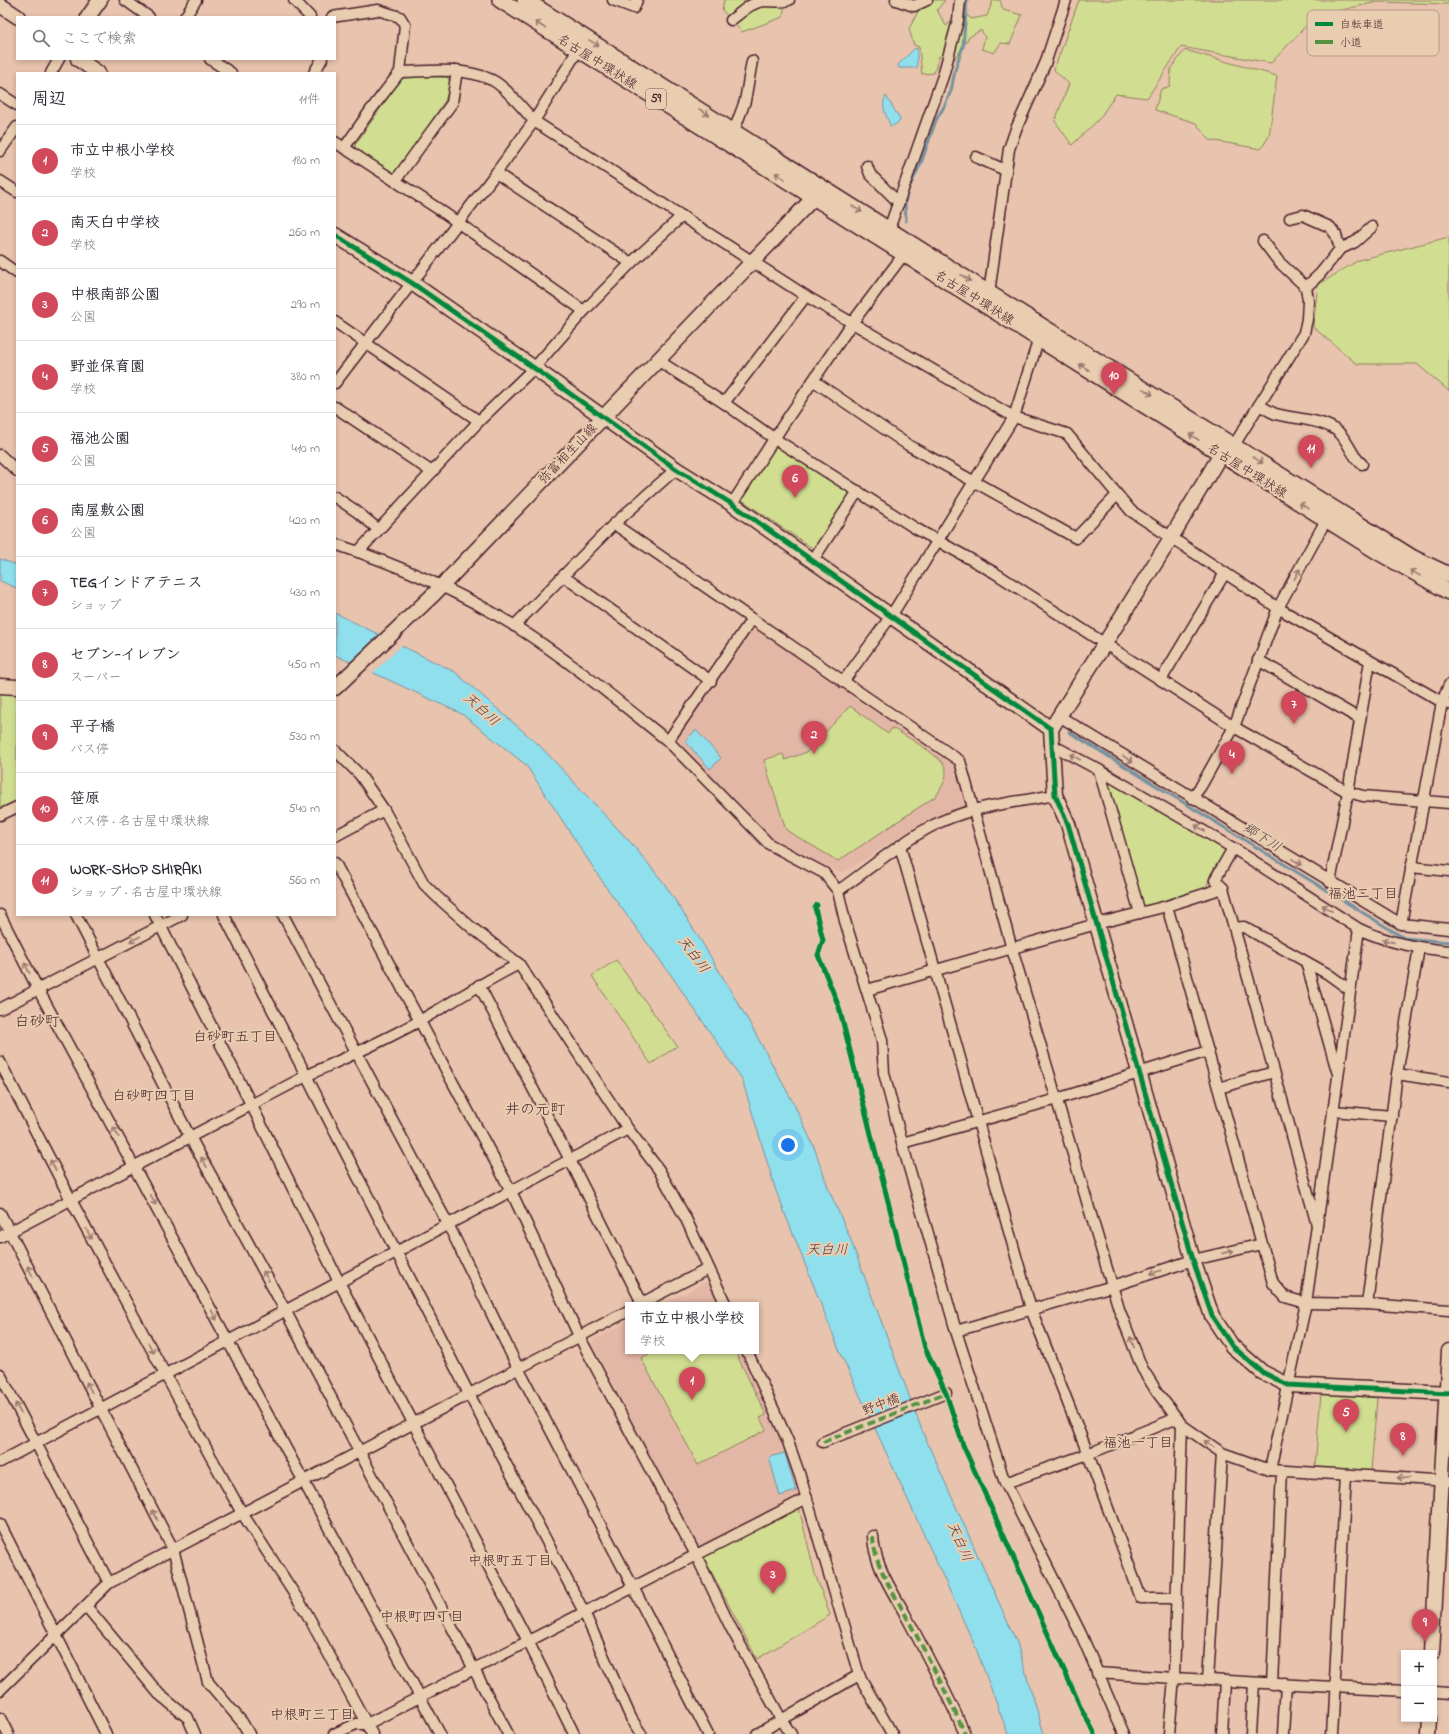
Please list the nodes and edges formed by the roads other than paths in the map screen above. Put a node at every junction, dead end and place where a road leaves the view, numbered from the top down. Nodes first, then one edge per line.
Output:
1 (100, 0) edge
2 (125, 0) edge
3 (196, 0) edge
4 (294, 0) edge
5 (500, 0) edge
6 (525, 0) edge
7 (613, 0) edge
8 (637, 0) edge
9 (789, 0) edge
10 (896, 0) edge
11 (927, 0) edge
12 (960, 0) edge
13 (1066, 0) edge
14 (0, 5) edge
15 (16, 16) edge
16 (89, 16) edge
17 (147, 16) edge
18 (186, 16) edge
19 (309, 16) edge
20 (336, 16) edge
21 (731, 20) dead end
22 (578, 50) junction
23 (59, 60) edge
24 (79, 60) edge
25 (212, 60) edge
26 (321, 60) edge
27 (752, 61) dead end
28 (457, 70) junction
29 (52, 72) edge
30 (97, 72) edge
31 (230, 72) edge
32 (315, 72) edge
33 (400, 72) junction
34 (0, 94) edge
35 (16, 104) edge
36 (534, 121) junction
37 (16, 127) edge
38 (734, 131) junction
39 (336, 143) edge
40 (344, 148) junction
41 (0, 151) edge
42 (976, 157) dead end
43 (867, 166) dead end
44 (1005, 170) junction
45 (496, 173) junction
46 (0, 180) edge
47 (395, 181) junction
48 (16, 191) edge
49 (818, 192) junction
50 (899, 203) junction
51 (682, 216) junction
52 (1290, 218) dead end
53 (457, 223) junction
54 (1372, 227) dead end
55 (889, 229) junction
56 (336, 236) edge
57 (1263, 241) dead end
58 (1340, 249) junction
59 (904, 254) junction
60 (0, 261) edge
61 (752, 262) junction
62 (631, 263) junction
63 (16, 272) edge
64 (412, 284) junction
65 (1306, 287) junction
66 (989, 293) junction
67 (806, 296) junction
68 (584, 311) junction
69 (336, 323) edge
70 (852, 323) junction
71 (1039, 338) junction
72 (366, 343) junction
73 (659, 361) junction
74 (534, 368) junction
75 (814, 381) junction
76 (336, 382) edge
77 (724, 403) junction
78 (1259, 405) junction
79 (336, 408) edge
80 (1014, 417) junction
81 (603, 418) junction
82 (479, 421) junction
83 (775, 439) junction
84 (1234, 445) junction
85 (1221, 454) junction
86 (0, 455) edge
87 (1362, 464) dead end
88 (676, 469) junction
89 (16, 470) edge
90 (432, 472) junction
91 (974, 481) junction
92 (858, 491) junction
93 (1117, 495) junction
94 (336, 498) edge
95 (732, 504) junction
96 (1326, 520) junction
97 (614, 524) junction
98 (378, 529) junction
99 (1171, 538) junction
100 (938, 541) junction
101 (336, 544) edge
102 (358, 552) junction
103 (813, 560) junction
104 (1224, 573) junction
105 (1449, 575) edge
106 (563, 576) junction
107 (438, 590) junction
108 (1449, 592) edge
109 (1278, 608) junction
110 (891, 616) junction
111 (752, 619) junction
112 (514, 626) junction
113 (1105, 644) junction
114 (1258, 660) junction
115 (1370, 661) junction
116 (1160, 680) junction
117 (711, 681) junction
118 (843, 682) junction
119 (1449, 684) edge
120 (0, 686) edge
121 (16, 687) edge
122 (336, 688) edge
123 (1446, 703) edge
124 (1059, 716) junction
125 (1360, 719) junction
126 (1234, 726) junction
127 (1051, 729) junction
128 (668, 741) junction
129 (1052, 745) junction
130 (336, 751) edge
131 (1099, 770) junction
132 (1348, 792) junction
133 (1054, 795) junction
134 (1192, 798) junction
135 (1423, 801) junction
136 (1449, 803) edge
137 (16, 807) edge
138 (384, 810) junction
139 (973, 810) junction
140 (0, 815) edge
141 (336, 835) edge
142 (900, 846) junction
143 (1233, 848) junction
144 (336, 865) edge
145 (1411, 867) junction
146 (1449, 871) edge
147 (1330, 882) junction
148 (1223, 888) junction
149 (838, 891) junction
150 (1167, 906) junction
151 (1140, 913) junction
152 (0, 915) edge
153 (76, 916) edge
154 (155, 916) edge
155 (180, 916) edge
156 (225, 916) edge
157 (285, 916) edge
158 (1096, 924) junction
159 (1401, 924) junction
160 (160, 926) junction
161 (1234, 928) junction
162 (1359, 929) junction
163 (1449, 929) edge
164 (1419, 948) junction
165 (1012, 949) junction
166 (1449, 951) edge
167 (97, 959) junction
168 (1306, 962) junction
169 (519, 964) junction
170 (936, 971) junction
171 (479, 985) junction
172 (38, 989) junction
173 (867, 990) junction
174 (1350, 990) junction
175 (0, 1009) edge
176 (420, 1020) junction
177 (1208, 1051) junction
178 (357, 1053) junction
179 (0, 1062) edge
180 (1140, 1072) junction
181 (1274, 1072) junction
182 (1397, 1074) junction
183 (1338, 1075) junction
184 (306, 1076) junction
185 (1449, 1082) edge
186 (1218, 1088) junction
187 (1057, 1099) junction
188 (251, 1104) junction
189 (1333, 1111) junction
190 (1392, 1116) junction
191 (979, 1122) junction
192 (628, 1129) junction
193 (190, 1137) junction
194 (902, 1143) junction
195 (570, 1160) junction
196 (134, 1166) junction
197 (511, 1191) junction
198 (71, 1200) junction
199 (0, 1213) edge
200 (448, 1224) junction
201 (1317, 1225) junction
202 (10, 1232) junction
203 (0, 1236) edge
204 (1262, 1244) junction
205 (396, 1252) junction
206 (1193, 1260) junction
207 (708, 1269) junction
208 (339, 1282) junction
209 (1113, 1286) junction
210 (639, 1302) edge
211 (644, 1302) edge
212 (724, 1302) edge
213 (1306, 1303) junction
214 (1367, 1304) junction
215 (1031, 1309) junction
216 (285, 1310) junction
217 (1449, 1310) edge
218 (625, 1312) edge
219 (956, 1331) junction
220 (579, 1336) junction
221 (228, 1341) junction
222 (1449, 1351) edge
223 (748, 1354) edge
224 (518, 1368) junction
225 (0, 1374) edge
226 (165, 1374) junction
227 (1288, 1385) junction
228 (1448, 1393) edge
229 (469, 1394) junction
230 (945, 1394) dead end
231 (100, 1409) junction
232 (1179, 1421) junction
233 (414, 1423) junction
234 (825, 1441) dead end
235 (36, 1443) junction
236 (359, 1451) junction
237 (1222, 1453) junction
238 (1088, 1454) junction
239 (0, 1462) edge
240 (1270, 1470) junction
241 (1282, 1471) junction
242 (1346, 1475) junction
243 (304, 1481) junction
244 (1446, 1481) edge
245 (1006, 1483) junction
246 (807, 1498) junction
247 (242, 1513) junction
248 (0, 1524) edge
249 (873, 1536) dead end
250 (173, 1549) junction
251 (696, 1555) junction
252 (109, 1583) junction
253 (633, 1587) junction
254 (1176, 1598) junction
255 (86, 1606) junction
256 (584, 1612) junction
257 (56, 1636) junction
258 (528, 1641) junction
259 (1432, 1650) edge
260 (474, 1669) junction
261 (1097, 1673) junction
262 (859, 1675) junction
263 (1174, 1678) junction
264 (1208, 1680) junction
265 (1225, 1681) junction
266 (1254, 1683) junction
267 (1272, 1684) junction
268 (1286, 1684) junction
269 (1334, 1687) junction
270 (0, 1690) edge
271 (1401, 1691) edge
272 (1437, 1692) edge
273 (1449, 1693) edge
274 (420, 1697) junction
275 (0, 1718) edge
276 (781, 1719) junction
277 (1429, 1722) edge
278 (367, 1724) junction
279 (8, 1734) edge
280 (106, 1734) edge
281 (195, 1734) edge
282 (249, 1734) edge
283 (334, 1734) edge
284 (372, 1734) edge
285 (440, 1734) edge
286 (508, 1734) edge
287 (574, 1734) edge
288 (641, 1734) edge
289 (708, 1734) edge
290 (757, 1734) edge
291 (791, 1734) edge
292 (892, 1734) edge
293 (965, 1734) edge
294 (1124, 1734) edge
295 (1169, 1734) edge
296 (1222, 1734) edge
297 (1252, 1734) edge
298 (1283, 1734) edge
299 (1332, 1734) edge
300 (1428, 1734) edge

1 - 16 street
2 - 17 street
3 - 18 street
4 - 19 street
22 -> 5 main road, 名古屋中環状線 / 59
6 -> 38 main road, 名古屋中環状線 / 59
7 - 8 street
9 - 21 street
10 - 11 street
12 - 50 street
13 - 44 street
14 - 15 street
20 - 33 street
22 - 36 street
49 -> 22 main road, 名古屋中環状線 / 59
23 - 29 street
24 - 30 street
25 - 31 street
26 - 32 street
27 - 38 street
28 - 33 street
28 - 36 street
28 - 47 street
33 - 40 street
34 - 35 street
36 - 45 street
36 - 51 street
37 - 41 street
38 - 49 main road, 名古屋中環状線 / 59
39 - 40 street
40 - 47 street
42 - 44 street
43 - 50 street
44 - 66 street
45 - 53 street
45 - 62 street
46 - 48 street
47 - 53 street
49 -> 55 main road, 名古屋中環状線 / 59
49 - 59 main road, 名古屋中環状線 / 59
49 - 61 street, 弥富相生山線
50 - 55 street
51 - 61 street
51 - 62 street
52 - 58 street
53 - 64 street
53 - 68 street
54 - 58 street
55 -> 66 main road, 名古屋中環状線 / 59
56 - 64 street
57 - 65 street
58 - 65 street
59 - 70 street
59 - 71 main road, 名古屋中環状線 / 59
60 - 63 street
61 - 67 street
61 - 73 street, 弥富相生山線
62 - 68 street
64 - 72 street
64 - 74 street
65 - 78 street
66 -> 84 main road, 名古屋中環状線 / 59
67 - 70 street
67 - 77 street
68 - 74 street
69 - 72 street
70 - 75 street
70 - 80 street
71 - 80 street
85 -> 71 main road, 名古屋中環状線 / 59
72 - 76 street
72 - 82 street
73 - 77 street
73 - 81 street, 弥富相生山線
74 - 81 street
74 - 82 street
75 - 83 street
75 - 91 street
77 - 83 street
78 - 84 street
78 - 87 street
79 - 90 street
80 - 91 street
80 - 93 street
81 - 88 street
81 - 107 street, 弥富相生山線
82 - 90 street
83 - 92 street
83 - 95 street
84 - 85 street
84 -> 105 main road, 名古屋中環状線 / 59
96 -> 85 main road, 名古屋中環状線 / 59
85 - 99 street
86 - 89 street
88 - 95 street
88 - 97 street
90 - 98 street
91 - 93 street
91 - 100 street
92 - 100 street
92 - 103 street
93 - 99 street
94 - 98 street
95 - 103 street
108 -> 96 main road, 名古屋中環状線 / 59
109 -> 96 street
97 - 106 street
97 - 111 street
98 - 102 street
99 - 104 street
99 - 113 street
100 - 110 street
100 - 113 street
101 - 102 street
102 - 107 street
103 - 110 street
104 - 109 street
104 - 116 street
106 - 112 street
106 - 117 street
107 - 112 street
107 - 122 street, 弥富相生山線
109 - 114 street
109 - 115 street
110 - 118 street
110 - 127 street
111 - 117 street
111 - 118 street
112 - 128 street
113 - 116 street
113 - 124 street
114 - 125 street
114 - 126 street
115 - 123 street
115 - 125 street
116 - 126 street
117 - 128 street
118 - 139 street
119 - 123 street
120 - 121 street
123 - 135 street
124 - 127 street
124 -> 134 street
125 - 132 street
126 - 132 street
126 - 134 street
127 - 129 street
128 - 149 street
131 -> 129 street
129 - 133 street
130 - 138 street
143 -> 131 street
131 - 151 street
132 - 135 street
132 - 147 street
133 - 139 street
133 - 158 street
134 -> 147 street
135 - 136 street
135 - 145 street
137 - 140 street
138 - 141 street
138 - 169 street
139 - 142 street
139 - 165 street
142 - 149 street
142 - 170 street
143 - 148 street
162 -> 143 street
144 - 176 street
145 - 146 street
145 - 159 street
147 - 159 street
148 - 150 street
148 - 161 street
149 - 173 street
150 - 151 street
150 - 177 street
151 - 158 street
172 -> 152 street
153 - 167 street
154 - 160 street
155 - 160 street
156 - 184 street
157 - 178 street
158 - 165 street
158 - 180 street
159 - 163 street
160 -> 167 street
160 - 188 street
161 - 168 street
161 - 181 street
164 -> 162 street
162 - 174 street
164 - 166 street
164 - 182 street
165 - 170 street
165 - 187 street
167 - 172 street
167 - 193 street
168 - 174 street
168 - 183 street
169 - 171 street
169 - 192 street
170 - 173 street
170 - 191 street
171 - 176 street
171 - 195 street
172 - 175 street
196 -> 172 street
173 - 194 street
174 - 183 street
176 - 178 street
176 - 197 street
177 - 180 street
177 - 186 street
178 - 184 street
178 - 200 street
198 -> 179 street
180 - 187 street
180 - 206 street
181 - 186 street
181 - 201 street
182 - 185 street
182 - 190 street
183 - 189 street
184 - 188 street
184 - 205 street
186 - 204 street
187 - 191 street
187 - 209 street
188 - 193 street
188 - 208 street
189 - 190 street
189 - 201 street
190 - 214 street
191 - 194 street
191 - 215 street
192 - 195 street
192 - 207 street
193 - 196 street
216 -> 193 street
194 - 219 street
195 - 197 street
195 - 210 street
196 - 198 street
196 -> 221 street
197 - 200 street
197 - 220 street
198 - 202 street
198 -> 226 street
199 - 202 street
200 - 205 street
200 - 224 street
201 - 213 street
202 - 203 street
231 -> 202 street
206 -> 204 street
204 - 213 street
205 - 208 street
205 - 229 street
206 -> 209 street
206 - 227 street
207 - 211 street
207 - 212 street
208 - 216 street
208 - 233 street
209 - 215 street
232 -> 209 street
213 - 214 street
213 - 227 street
214 - 217 street
215 - 219 street
215 - 238 street
216 - 221 street
216 - 236 street
218 - 220 street
219 - 245 street
220 - 224 street
220 - 251 street
221 - 226 street
221 - 243 street
222 - 228 street
223 - 246 street
224 - 229 street
224 - 253 street
235 -> 225 street
226 - 231 street
226 - 247 street
227 - 228 street
227 - 240 street
228 - 244 street
229 - 233 street
229 - 256 street
230 - 234 street, 野中橋
231 - 235 street
250 -> 231 street
237 -> 232 street
232 - 238 street
232 - 254 street
233 - 236 street
233 - 258 street
235 - 239 street
235 - 252 street
236 - 243 street
236 - 260 street
237 - 240 street
237 - 264 street
238 - 245 street
238 - 254 street
240 - 241 street
241 - 242 street
241 - 267 street
244 -> 242 street
242 - 269 street
243 - 247 street
243 - 274 street
244 - 259 street
245 - 261 street
246 - 251 street
246 - 262 street
247 - 250 street
247 - 278 street
248 - 257 street
249 - 293 street
250 - 252 street
250 - 282 street
251 - 253 street
251 - 276 street
252 - 255 street
253 - 256 street
253 - 289 street
254 - 263 street
255 - 257 street
255 - 281 street
256 - 258 street
256 - 288 street
257 - 270 street
257 - 280 street
258 - 260 street
258 - 287 street
260 - 274 street
260 - 286 street
261 - 263 street
261 - 294 street
262 - 276 street
262 - 292 street
263 - 264 street
263 - 295 street
264 - 265 street
265 - 266 street
265 - 296 street
266 - 267 street
266 - 297 street
267 - 268 street
268 - 269 street
268 - 298 street
269 - 271 street
269 - 299 street
272 - 273 street
274 - 278 street
274 - 285 street
275 - 279 street
276 - 290 street
276 - 291 street
277 - 300 street
278 - 283 street
278 - 284 street

